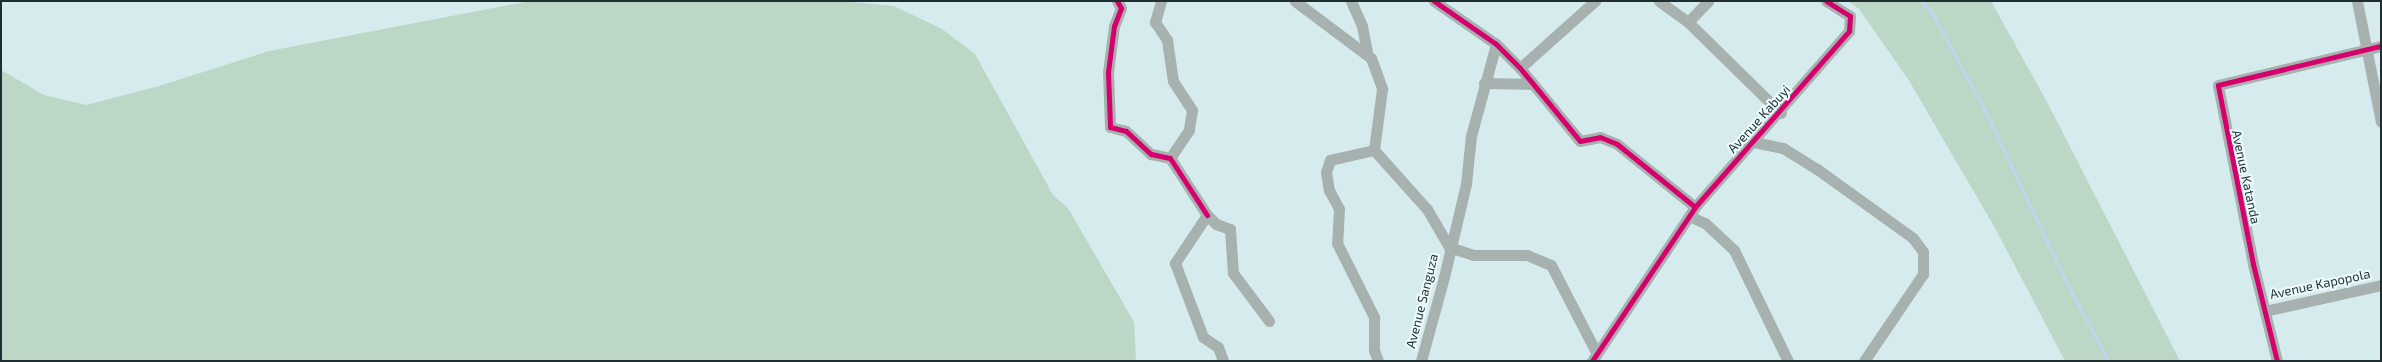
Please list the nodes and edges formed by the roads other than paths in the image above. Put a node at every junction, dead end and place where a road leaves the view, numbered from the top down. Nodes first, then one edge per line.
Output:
1 (1117, 1) edge
2 (1161, 1) edge
3 (1295, 1) edge
4 (1351, 1) edge
5 (1434, 1) edge
6 (1595, 1) edge
7 (1659, 1) edge
8 (1708, 1) edge
9 (1826, 1) edge
10 (2357, 1) edge
11 (1688, 22) junction
12 (1496, 44) junction
13 (2381, 46) edge
14 (2365, 49) junction
15 (1367, 52) junction
16 (1520, 68) junction
17 (1484, 83) junction
18 (1532, 84) junction
19 (1781, 113) junction
20 (2381, 122) edge
21 (1754, 142) junction
22 (1374, 150) junction
23 (1170, 158) junction
24 (1692, 211) junction
25 (1207, 215) junction
26 (1449, 247) junction
27 (2381, 285) edge
28 (2264, 311) junction
29 (1269, 321) dead end
30 (1594, 357) edge
31 (1223, 361) edge
32 (1378, 361) edge
33 (1421, 361) edge
34 (1788, 361) edge
35 (1864, 361) edge
36 (2277, 361) edge

1 - 23 street
2 - 23 street
3 - 15 street
4 - 15 street
5 - 12 street
6 - 16 street
7 - 11 street
8 - 11 street
9 - 19 street, Avenue Kabuyi
10 - 14 street
11 - 19 street
12 - 16 street
12 - 17 street, Avenue Sanguza
13 - 14 street
14 - 20 street
14 - 28 street, Avenue Katanda
15 - 22 street
16 - 18 street
17 - 18 street
17 - 26 street, Avenue Sanguza
18 - 24 street
19 - 21 street, Avenue Kabuyi
21 - 24 street, Avenue Kabuyi
21 - 35 street
22 - 26 street
22 - 32 street
23 - 25 street
24 - 30 street, Avenue Kabuyi
24 - 34 street
25 - 29 street
25 - 31 street
26 - 30 street
26 - 33 street, Avenue Sanguza
27 - 28 street, Avenue Kapopola
28 - 36 street, Avenue Katanda

